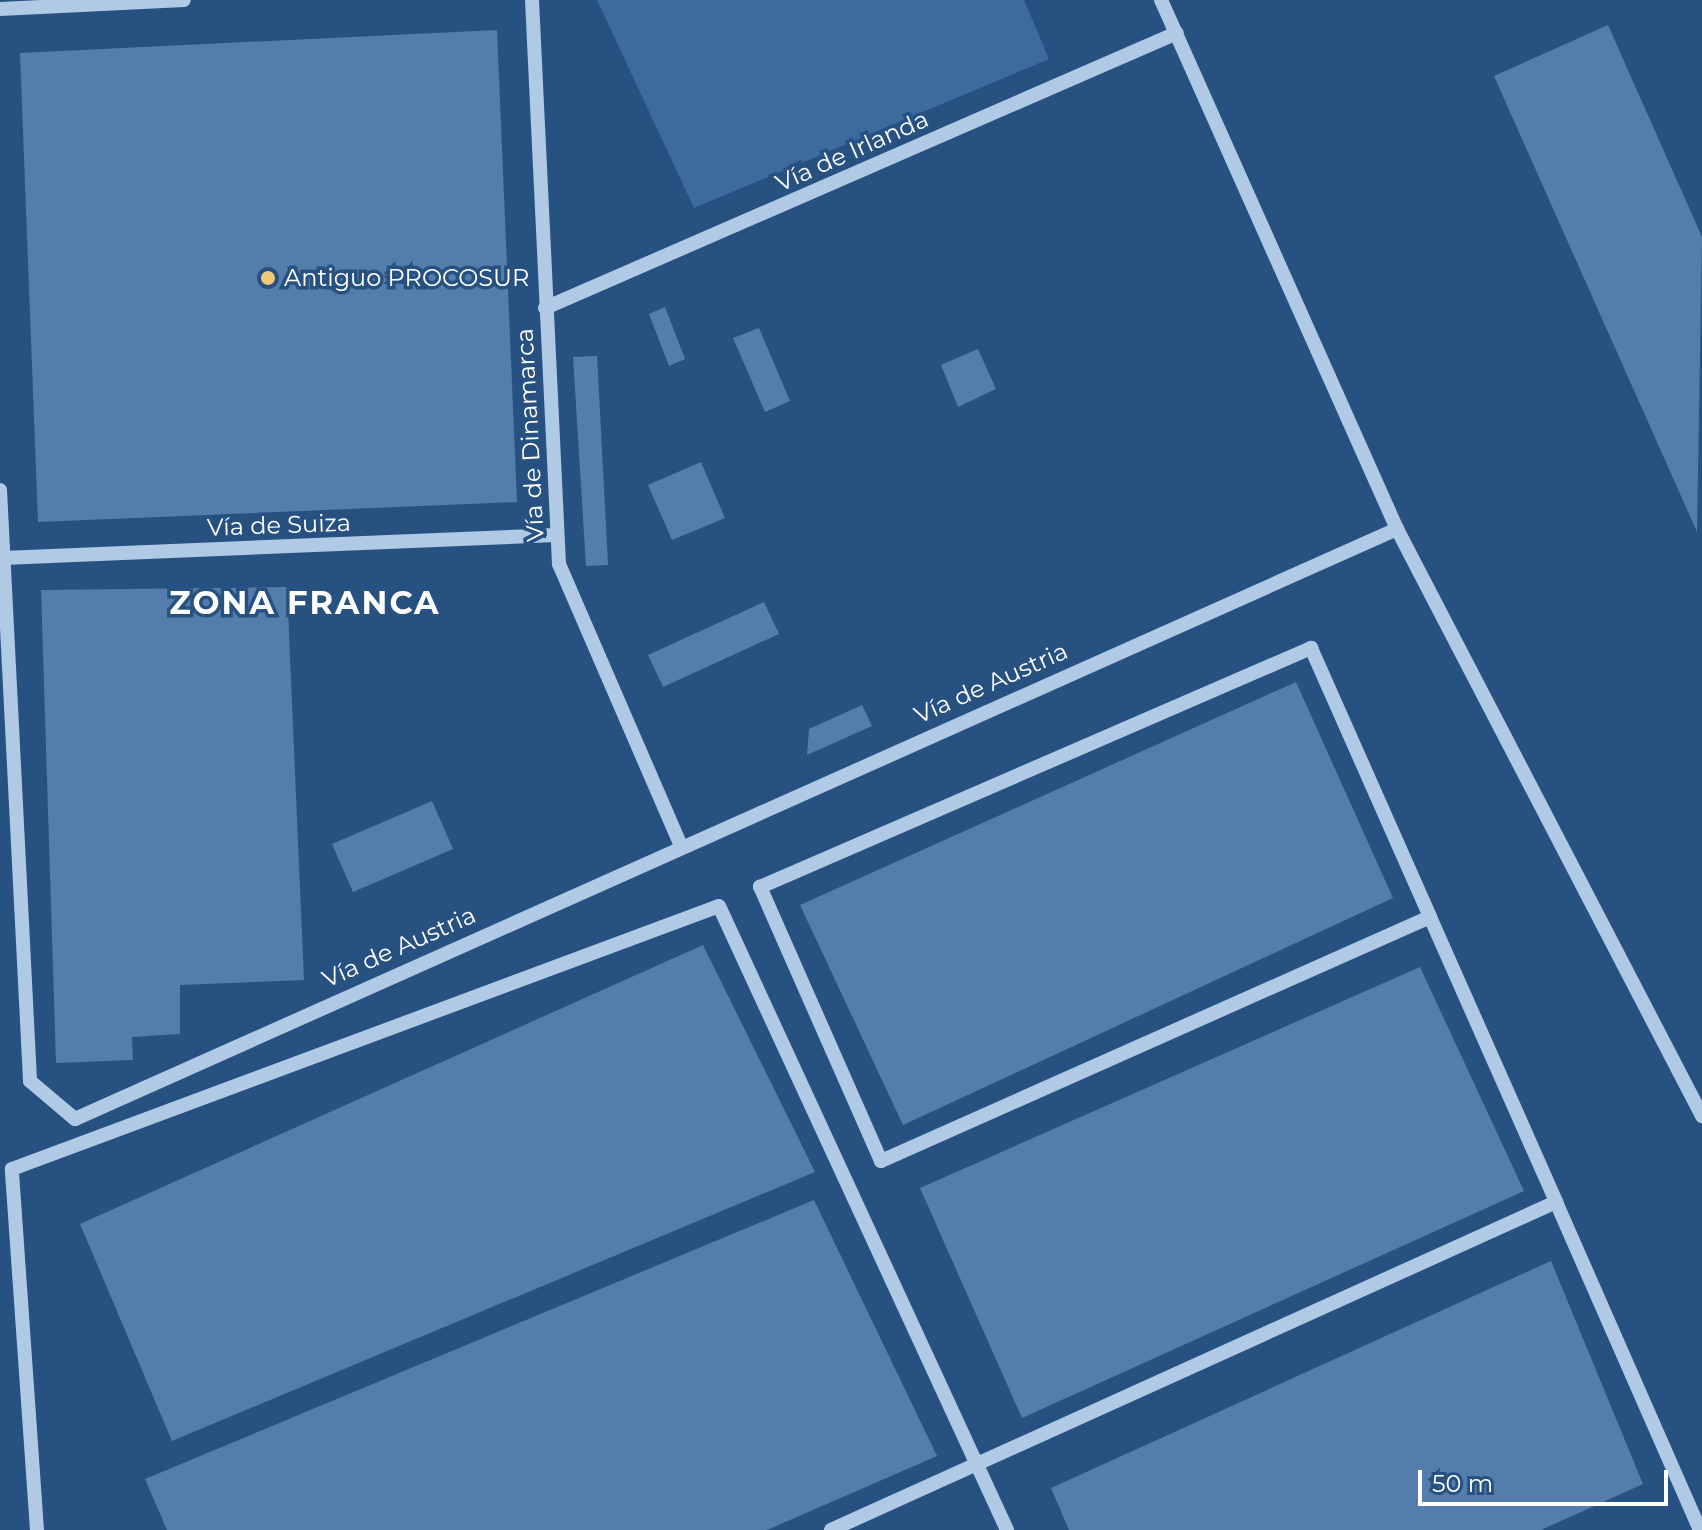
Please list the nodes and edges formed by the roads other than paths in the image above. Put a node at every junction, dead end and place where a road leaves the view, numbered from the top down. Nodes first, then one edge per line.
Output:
1 (184, 0) edge
2 (532, 0) edge
3 (1161, 0) edge
4 (0, 9) edge
5 (1177, 33) junction
6 (545, 308) junction
7 (0, 490) edge
8 (1397, 529) junction
9 (556, 535) junction
10 (3, 558) junction
11 (680, 843) junction
12 (1430, 917) junction
13 (1702, 1116) edge
14 (1556, 1202) junction
15 (977, 1466) junction
16 (37, 1530) edge
17 (831, 1530) edge
18 (1007, 1530) edge
19 (1700, 1530) edge

1 - 4 lane
2 - 6 lane, Vía de Dinamarca
3 - 5 lane
5 - 6 lane, Vía de Irlanda
5 - 8 lane
6 - 9 lane, Vía de Dinamarca
7 - 10 lane
8 - 11 lane, Vía de Austria
8 - 13 lane
9 - 10 lane, Vía de Suiza
9 - 11 lane, Vía de Dinamarca
10 - 11 lane, Vía de Austria
12 - 12 lane
12 - 14 lane
14 - 15 lane
14 - 19 lane
15 - 16 lane
15 - 17 lane
15 - 18 lane

